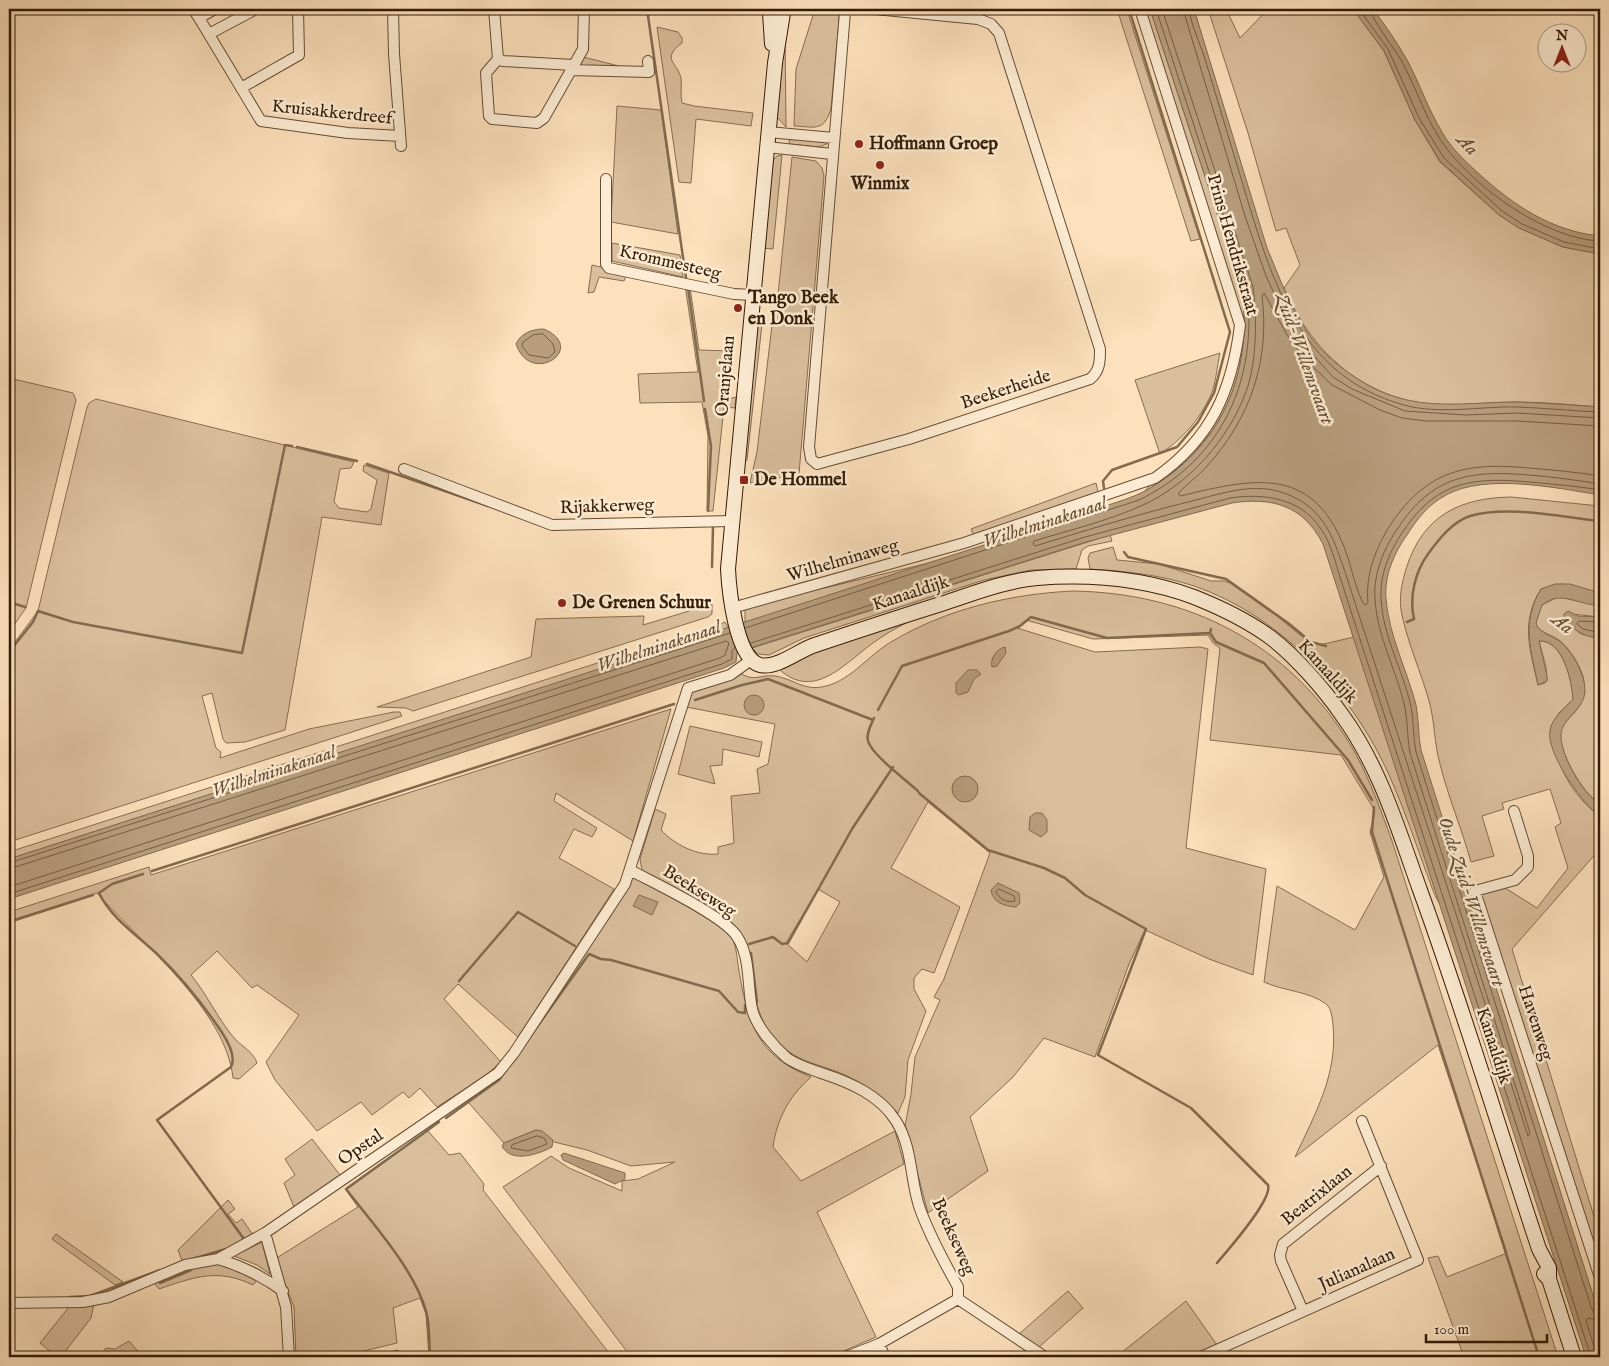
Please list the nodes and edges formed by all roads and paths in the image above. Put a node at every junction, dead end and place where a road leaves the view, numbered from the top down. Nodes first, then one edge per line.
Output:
1 (215, 9) edge
2 (256, 9) edge
3 (393, 9) edge
4 (494, 9) edge
5 (584, 9) edge
6 (849, 9) edge
7 (875, 9) edge
8 (1140, 9) edge
9 (296, 10) edge
10 (776, 11) edge
11 (936, 12) edge
12 (196, 13) edge
13 (209, 34) junction
14 (498, 59) junction
15 (648, 61) dead end
16 (571, 68) junction
17 (241, 88) junction
18 (768, 132) junction
19 (834, 138) junction
20 (767, 147) junction
21 (832, 154) junction
22 (606, 179) dead end
23 (752, 295) junction
24 (404, 469) dead end
25 (732, 521) junction
26 (964, 543) joint
27 (732, 608) junction
28 (749, 658) junction
29 (1514, 811) dead end
30 (630, 870) junction
31 (1362, 1121) dead end
32 (1381, 1166) junction
33 (266, 1233) junction
34 (218, 1259) junction
35 (1600, 1278) edge
36 (283, 1292) junction
37 (958, 1299) junction
38 (9, 1303) edge
39 (1304, 1311) junction
40 (879, 1344) junction
41 (289, 1357) edge
42 (846, 1357) edge
43 (885, 1357) edge
44 (1045, 1357) edge
45 (1201, 1357) edge
46 (1574, 1357) edge

1 - 12 street
2 - 13 street
3 - 17 street, Kruisakkerdreef
4 - 14 street
5 - 16 street
6 - 19 street, Beekerheide
7 - 11 street, Beekerheide
8 - 26 street, Prins Hendrikstraat
9 - 17 street
10 - 18 main road, Oranjelaan
11 - 21 street, Beekerheide
12 - 13 street, Kruisakkerdreef
13 - 17 street, Kruisakkerdreef
14 - 16 street
14 - 16 street
15 - 16 street
18 - 19 street
18 - 20 main road, Oranjelaan
19 - 21 street, Beekerheide
20 - 21 street
20 - 23 main road, Oranjelaan
22 - 23 street, Krommesteeg
23 - 25 main road, Oranjelaan
24 - 25 street, Rijakkerweg
25 - 27 main road, Oranjelaan
26 - 27 street, Wilhelminaweg
27 - 28 main road, Oranjelaan
28 - 30 street
28 - 46 main road, Kanaaldijk
29 - 35 street, Havenweg
30 - 33 street, Opstal
30 - 37 street, Beekseweg
31 - 32 street, Julianalaan
32 - 39 street, Beatrixlaan
32 - 39 street, Julianalaan
33 - 34 street, Opstal
33 - 36 street
34 - 36 street
34 - 38 street, Opstal
36 - 41 street
37 - 40 street
37 - 44 street
39 - 45 street, Julianalaan
40 - 42 street
40 - 43 street

